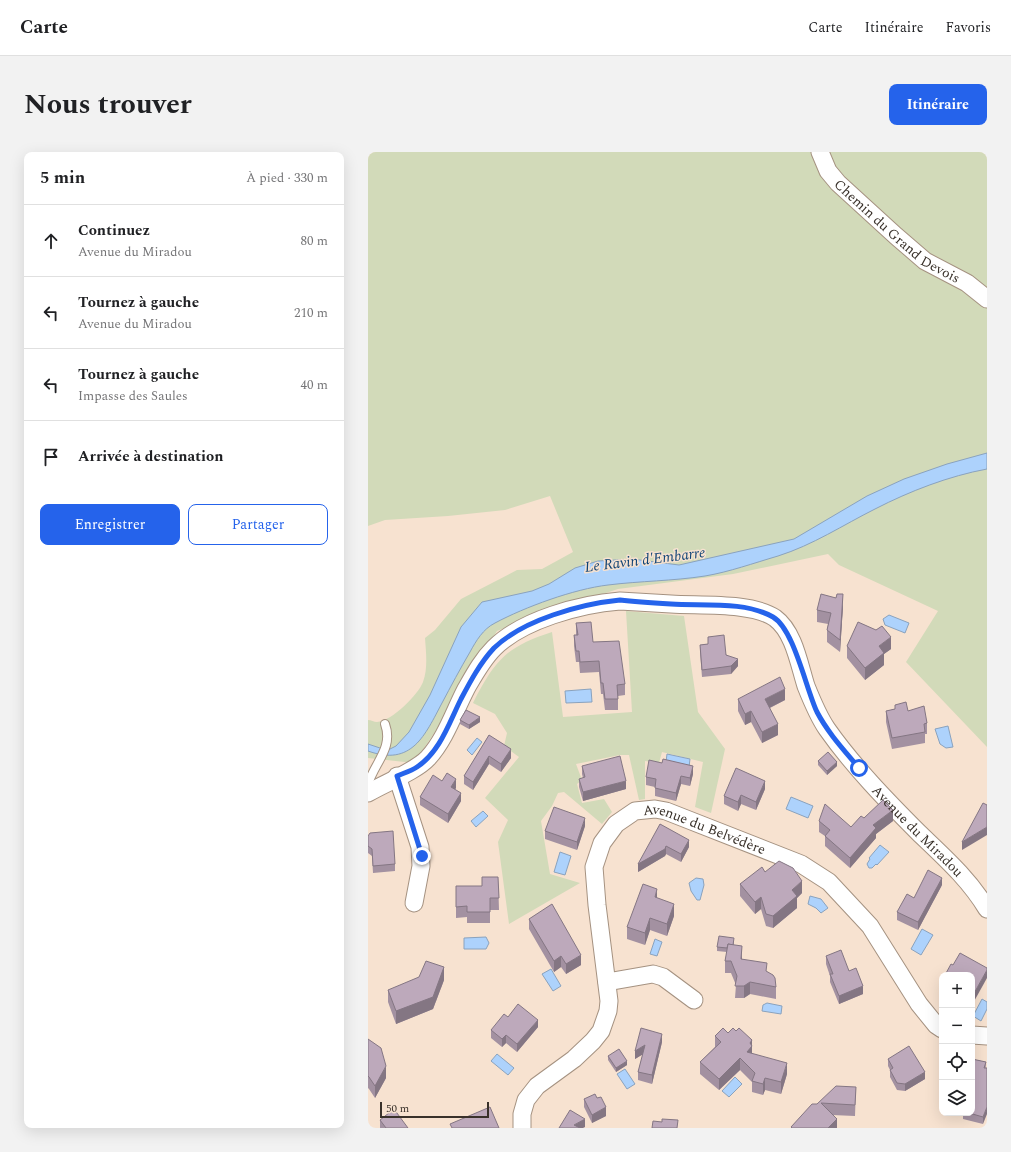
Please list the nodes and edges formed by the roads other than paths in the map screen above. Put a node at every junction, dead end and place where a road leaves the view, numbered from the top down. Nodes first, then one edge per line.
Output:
1 (820, 152) edge
2 (987, 299) edge
3 (385, 724) dead end
4 (397, 776) junction
5 (368, 786) edge
6 (368, 793) edge
7 (414, 903) dead end
8 (987, 910) edge
9 (607, 982) junction
10 (694, 1000) dead end
11 (939, 1027) edge
12 (975, 1035) edge
13 (987, 1036) edge
14 (522, 1128) edge

1 - 2 street, Chemin du Grand Devois
3 - 5 lane
4 - 6 street, Avenue du Miradou
4 - 7 street
4 - 8 street, Avenue du Miradou
9 - 10 street
9 - 11 street, Avenue du Belvédère
9 - 14 street, Avenue du Belvédère
12 - 13 street

